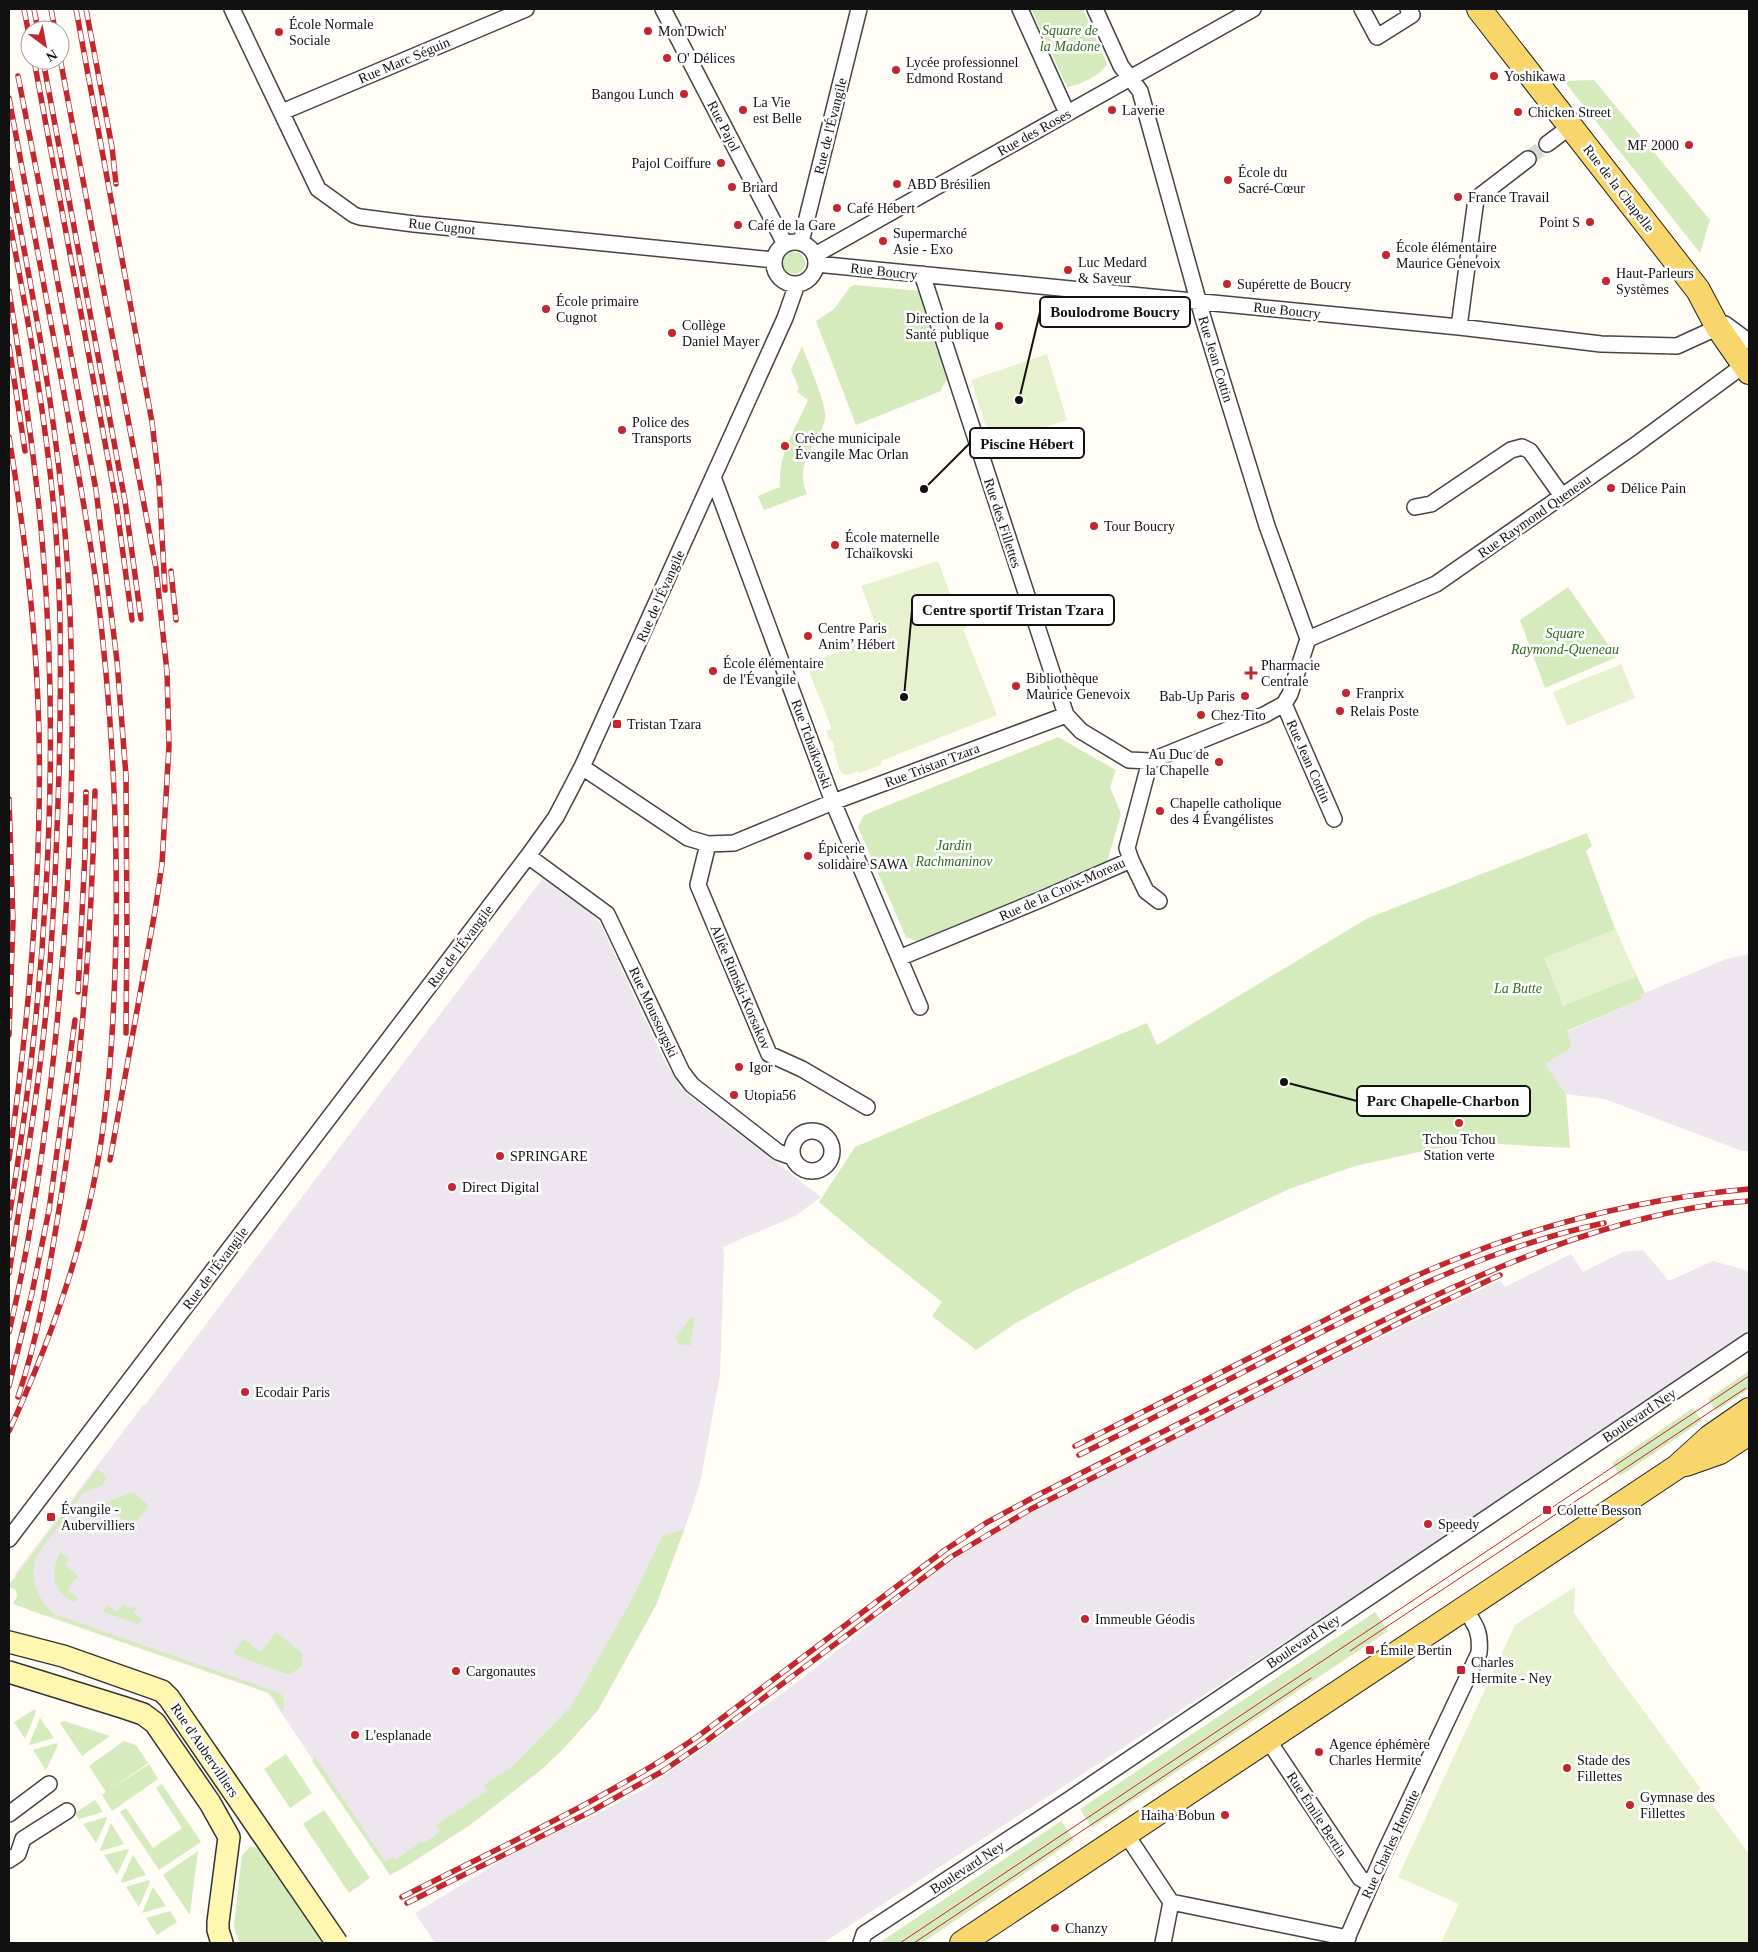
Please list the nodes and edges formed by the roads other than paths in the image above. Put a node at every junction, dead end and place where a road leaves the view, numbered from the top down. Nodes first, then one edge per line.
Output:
1 (232, 9) edge
2 (526, 9) edge
3 (663, 9) edge
4 (859, 9) edge
5 (1020, 9) edge
6 (1095, 9) edge
7 (1253, 9) edge
8 (1362, 9) edge
9 (1408, 9) edge
10 (1479, 9) edge
11 (1129, 78) junction
12 (282, 112) junction
13 (1067, 113) junction
14 (1571, 126) junction
15 (1548, 144) tunnel mouth
16 (1528, 159) tunnel mouth
17 (801, 242) junction
18 (784, 244) junction
19 (816, 259) junction
20 (774, 260) junction
21 (922, 274) junction
22 (797, 284) junction
23 (1198, 301) junction
24 (1459, 327) junction
25 (1723, 327) junction
26 (1748, 357) edge
27 (713, 477) junction
28 (1562, 496) junction
29 (1415, 507) dead end
30 (1308, 639) junction
31 (1284, 704) junction
32 (1066, 715) junction
33 (1150, 761) junction
34 (582, 767) junction
35 (833, 802) junction
36 (1334, 819) dead end
37 (708, 844) junction
38 (528, 856) junction
39 (1131, 860) junction
40 (1159, 901) dead end
41 (899, 958) junction
42 (920, 1007) dead end
43 (867, 1107) dead end
44 (792, 1157) dead end
45 (1749, 1341) edge
46 (1749, 1410) edge
47 (1749, 1433) edge
48 (1677, 1467) junction
49 (9, 1539) edge
50 (1465, 1609) junction
51 (9, 1642) edge
52 (9, 1672) edge
53 (1268, 1740) junction
54 (49, 1784) dead end
55 (67, 1811) dead end
56 (9, 1814) edge
57 (1126, 1834) junction
58 (9, 1860) edge
59 (1370, 1884) junction
60 (1171, 1902) junction
61 (1346, 1941) edge
62 (222, 1943) edge
63 (337, 1943) edge
64 (861, 1943) edge
65 (962, 1943) edge
66 (1163, 1943) edge

1 - 12 street, Rue Cugnot
2 - 12 street, Rue Marc Séguin
3 - 18 street, Rue Pajol
4 - 17 street, Rue de l'Évangile
5 - 13 street
6 - 11 street, Rue Jean Cottin
7 - 11 street, Rue des Roses
8 - 9 street
10 - 14 main road, Rue de la Chapelle
11 - 13 street, Rue des Roses
11 - 23 street, Rue Jean Cottin
12 - 20 street, Rue Cugnot
13 - 19 street, Rue des Roses
14 - 15 street
14 - 25 main road, Rue de la Chapelle
16 - 24 street
17 - 18 street
17 - 19 street
18 - 20 street
19 - 21 street, Rue Boucry
19 - 22 street
20 - 22 street
21 - 23 street, Rue Boucry
21 - 32 street, Rue des Fillettes
22 - 27 street, Rue de l'Évangile
23 - 24 street, Rue Boucry
23 - 30 street, Rue Jean Cottin
24 - 25 street, Rue Boucry
25 - 26 main road, Rue de la Chapelle
26 - 28 street, Rue Raymond Queneau
27 - 34 street, Rue de l'Évangile
27 - 35 street, Rue Tchaïkovski
28 - 29 street
28 - 30 street, Rue Raymond Queneau
30 - 31 street
31 - 33 street
31 - 36 street, Rue Jean Cottin
32 - 33 street
32 - 35 street, Rue Tristan Tzara
33 - 39 street, Rue de la Croix-Moreau
34 - 37 street, Rue Tristan Tzara
34 - 38 street, Rue de l'Évangile
35 - 37 street, Rue Tristan Tzara
35 - 41 street, Rue Tchaïkovski
37 - 43 street, Allée Rimski-Korsakov
38 - 44 street, Rue Moussorgski
38 - 49 street, Rue de l'Évangile
39 - 40 street
39 - 41 street, Rue de la Croix-Moreau
41 - 42 street, Rue Tchaïkovski
45 - 64 street, Boulevard Ney
46 - 48 main road
47 - 48 main road
48 - 50 main road
50 - 53 main road
50 - 59 street, Rue Charles Hermite
51 - 63 main road, Rue d'Aubervilliers, bridge
52 - 62 main road, Rue d'Aubervilliers
53 - 57 main road
53 - 59 street, Rue Émile Bertin
54 - 56 street
55 - 58 street
57 - 60 street
57 - 65 main road
59 - 61 street, Rue Charles Hermite
60 - 61 street
60 - 66 street

